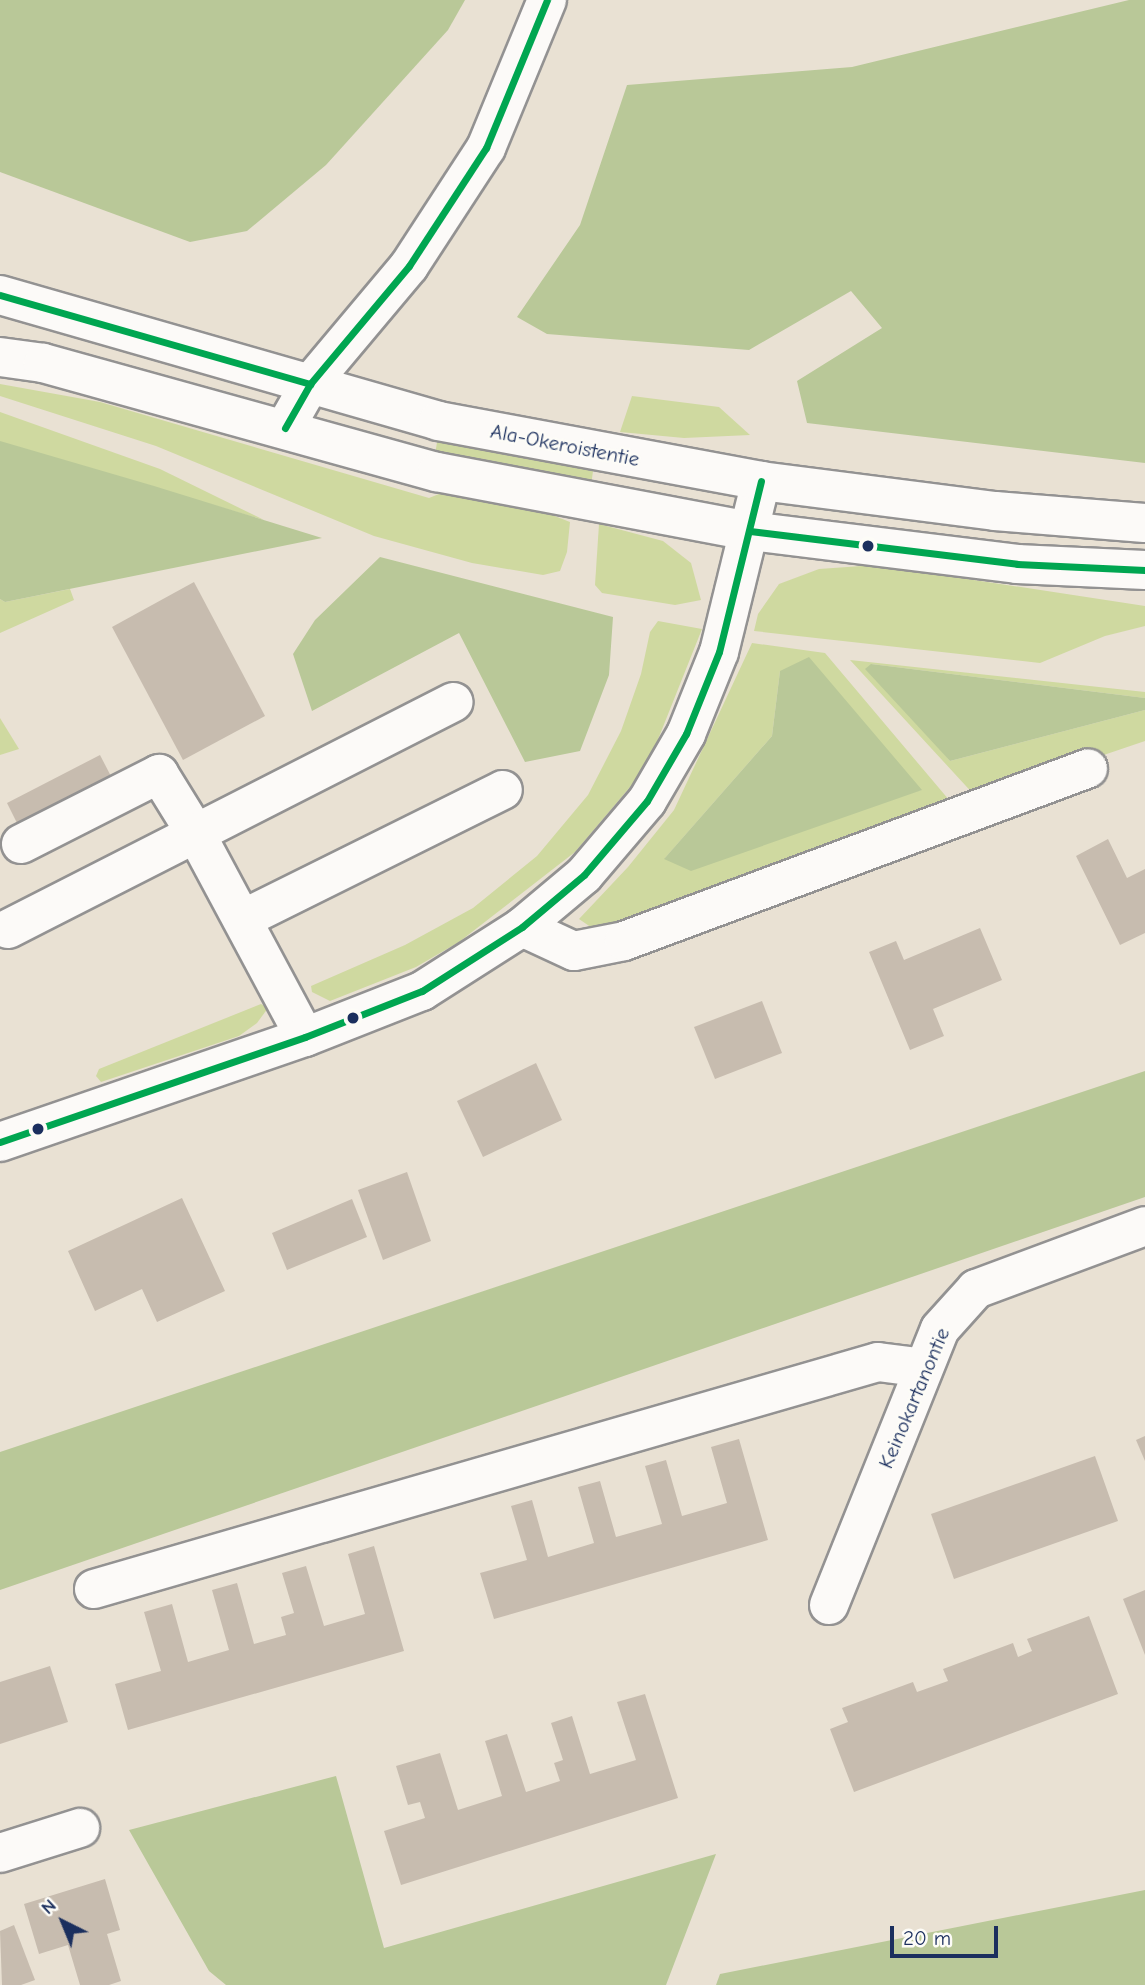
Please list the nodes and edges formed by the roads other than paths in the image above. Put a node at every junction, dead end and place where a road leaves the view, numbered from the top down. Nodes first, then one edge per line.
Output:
1 (547, 0) edge
2 (0, 295) edge
3 (0, 357) edge
4 (310, 384) junction
5 (285, 428) junction
6 (761, 481) junction
7 (1145, 523) edge
8 (750, 531) junction
9 (1145, 570) edge
10 (453, 702) dead end
11 (1088, 768) dead end
12 (503, 790) dead end
13 (196, 834) junction
14 (22, 844) dead end
15 (243, 919) junction
16 (522, 927) junction
17 (8, 929) dead end
18 (305, 1037) junction
19 (0, 1142) edge
20 (1145, 1226) edge
21 (924, 1368) junction
22 (94, 1589) dead end
23 (829, 1605) dead end
24 (80, 1828) dead end
25 (0, 1853) edge

1 - 4 street
2 - 4 street, Ala-Okeroistentie
3 - 5 street
4 - 5 street
4 - 6 street, Ala-Okeroistentie
5 - 8 street
6 - 7 street, Ala-Okeroistentie
6 - 8 street
8 - 9 street
8 - 16 street
10 - 13 street
11 - 16 street
12 - 15 street
13 - 14 street
13 - 15 street
13 - 17 street
15 - 18 street
16 - 18 street
18 - 19 street
20 - 21 street, Keinokartanontie
21 - 22 street
21 - 23 street, Keinokartanontie
24 - 25 street

